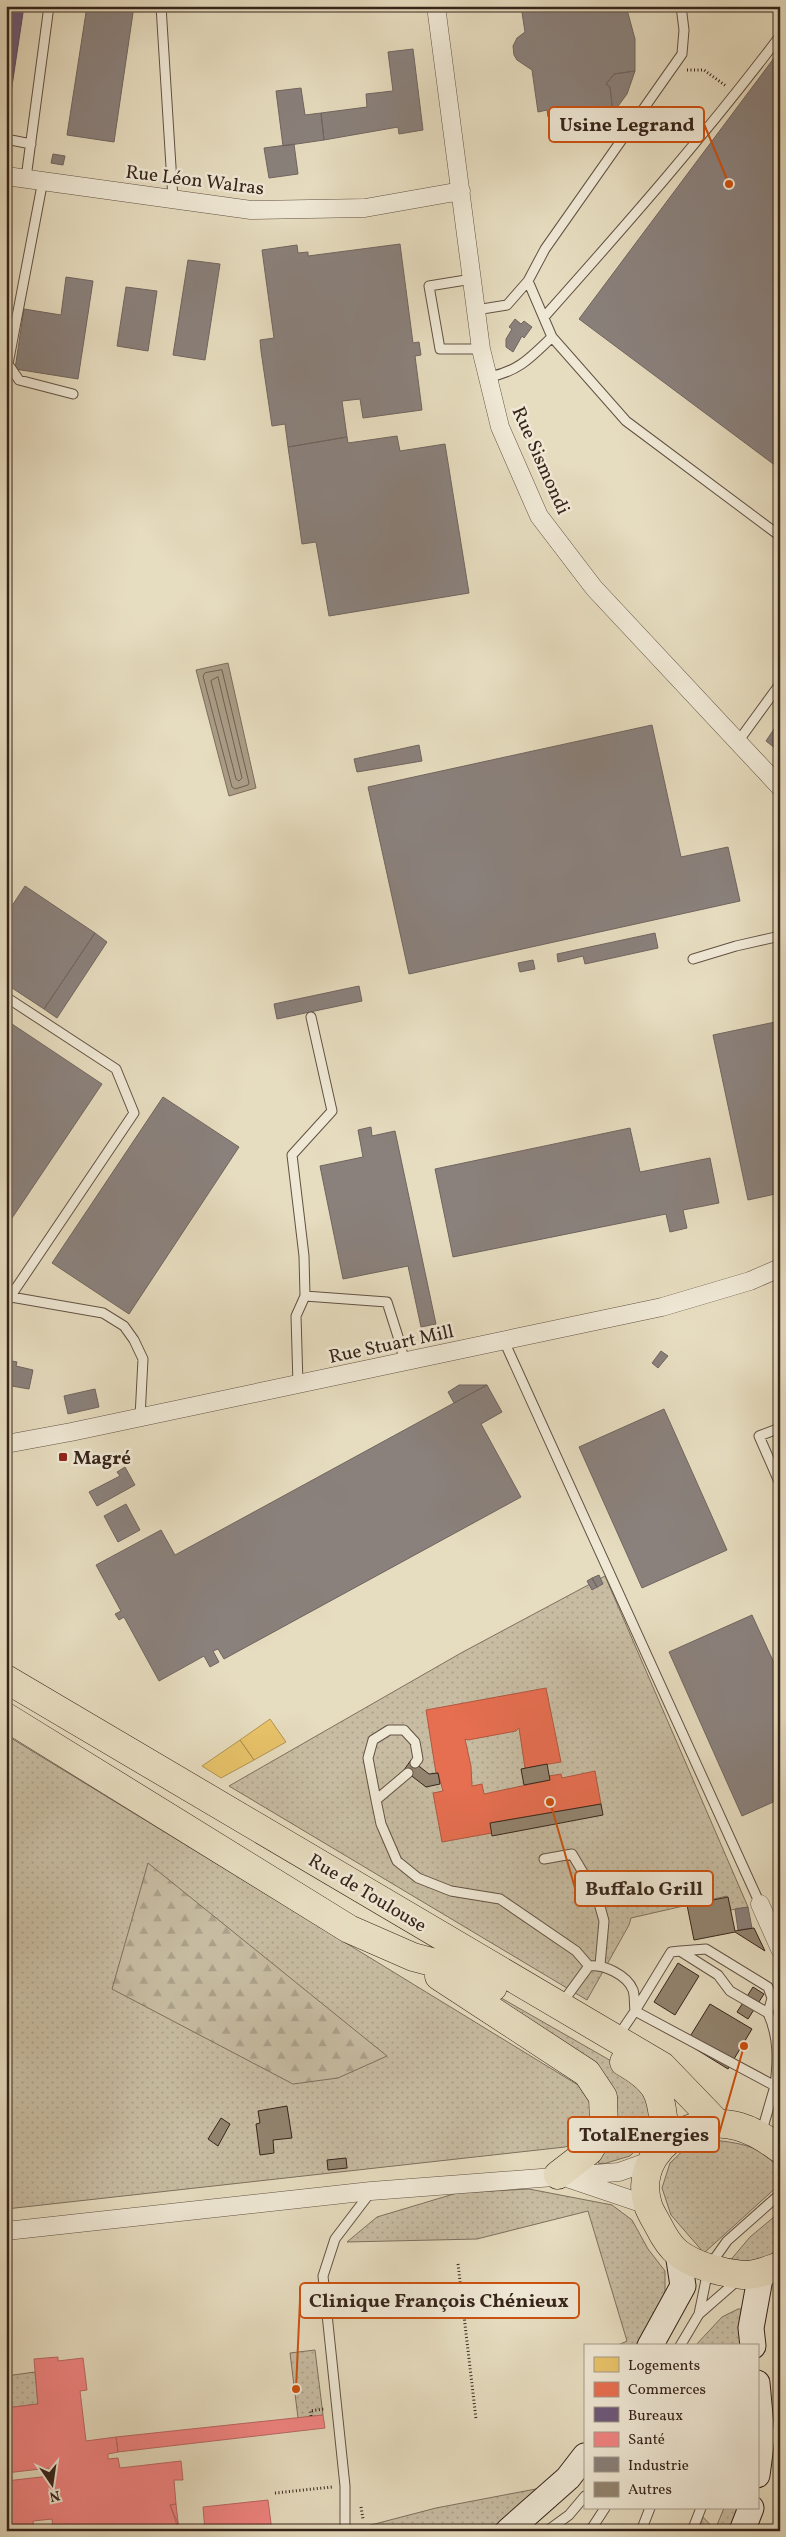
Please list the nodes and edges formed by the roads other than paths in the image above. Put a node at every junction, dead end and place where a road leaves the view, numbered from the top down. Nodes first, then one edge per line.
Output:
1 (49, 6) edge
2 (161, 6) edge
3 (436, 6) edge
4 (681, 6) edge
5 (780, 36) edge
6 (6, 139) edge
7 (31, 144) junction
8 (19, 179) edge
9 (461, 191) junction
10 (173, 199) junction
11 (472, 279) junction
12 (528, 280) junction
13 (476, 310) junction
14 (545, 316) junction
15 (552, 337) junction
16 (481, 349) junction
17 (489, 378) junction
18 (73, 394) dead end
19 (780, 536) edge
20 (780, 684) edge
21 (742, 748) junction
22 (780, 787) edge
23 (780, 936) edge
24 (693, 959) dead end
25 (6, 997) edge
26 (311, 1017) dead end
27 (780, 1268) edge
28 (305, 1296) junction
29 (8, 1300) edge
30 (504, 1341) junction
31 (404, 1362) junction
32 (298, 1384) junction
33 (140, 1417) junction
34 (780, 1428) edge
35 (6, 1444) edge
36 (780, 1484) edge
37 (6, 1678) edge
38 (6, 1717) edge
39 (415, 1763) dead end
40 (408, 1772) dead end
41 (376, 1800) junction
42 (544, 1858) dead end
43 (760, 1904) joint
44 (780, 1949) edge
45 (680, 1951) junction
46 (413, 1957) junction
47 (600, 1965) junction
48 (590, 1966) junction
49 (560, 2006) junction
50 (635, 2011) junction
51 (768, 2013) junction
52 (616, 2040) junction
53 (777, 2088) edge
54 (717, 2124) junction
55 (770, 2142) edge
56 (658, 2151) junction
57 (558, 2175) junction
58 (372, 2191) junction
59 (780, 2194) edge
60 (648, 2205) junction
61 (6, 2230) edge
62 (761, 2271) edge
63 (694, 2278) junction
64 (699, 2314) junction
65 (651, 2344) edge
66 (681, 2344) edge
67 (753, 2344) edge
68 (758, 2394) edge
69 (584, 2457) edge
70 (758, 2467) edge
71 (584, 2497) edge
72 (604, 2510) edge
73 (649, 2510) edge
74 (700, 2510) edge
75 (750, 2510) edge
76 (345, 2531) edge
77 (508, 2531) edge
78 (547, 2531) edge
79 (590, 2531) edge
80 (641, 2531) edge
81 (692, 2531) edge
82 (742, 2531) edge

1 - 7 lane
2 - 10 lane
3 - 9 street, Rue Sismondi
4 - 12 lane
5 - 14 lane
6 - 7 lane
7 - 8 lane
8 - 10 street, Rue Léon Walras
8 - 18 lane
9 - 10 street, Rue Léon Walras
9 - 11 street, Rue Sismondi
11 - 13 street, Rue Sismondi
11 - 16 lane
12 - 13 lane
12 - 14 lane
13 - 16 street, Rue Sismondi
14 - 15 lane
15 - 17 lane
15 - 19 lane
16 - 17 street, Rue Sismondi
17 - 21 street, Rue Sismondi
20 - 21 lane
21 - 22 street, Rue Sismondi
23 - 24 lane
25 - 29 lane
26 - 28 lane
27 - 30 street, Rue Stuart Mill
28 - 31 lane
28 - 32 lane
29 - 33 lane
30 - 31 street, Rue Stuart Mill
30 - 43 lane
31 - 32 street, Rue Stuart Mill
32 - 33 street, Rue Stuart Mill
33 - 35 street, Rue Stuart Mill
34 - 36 lane
37 - 49 main road, Rue de Toulouse
38 - 46 main road, Rue de Toulouse
39 - 41 lane
40 - 41 lane
41 - 48 lane
42 - 47 lane
43 - 44 street
45 - 50 lane
45 - 51 lane
45 - 51 lane
46 - 56 main road, Rue de Toulouse
46 - 57 main road
47 - 48 lane
47 - 50 lane
48 - 49 lane
49 - 52 main road, Rue de Toulouse
50 - 52 lane
50 - 53 lane
51 - 53 lane
52 - 54 main road, Rue de Toulouse
53 - 55 lane
54 - 55 main road
54 - 56 main road
56 - 57 street
56 - 60 main road, Rue de Toulouse
57 - 58 street
57 - 60 street
58 - 61 street
58 - 76 lane
59 - 63 lane
60 - 63 main road
62 - 63 main road
62 - 64 lane
62 - 67 street
63 - 64 lane
63 - 65 street
64 - 66 lane
68 - 70 street
69 - 77 street
71 - 78 lane
72 - 79 lane
73 - 80 lane
74 - 81 lane
75 - 82 street

